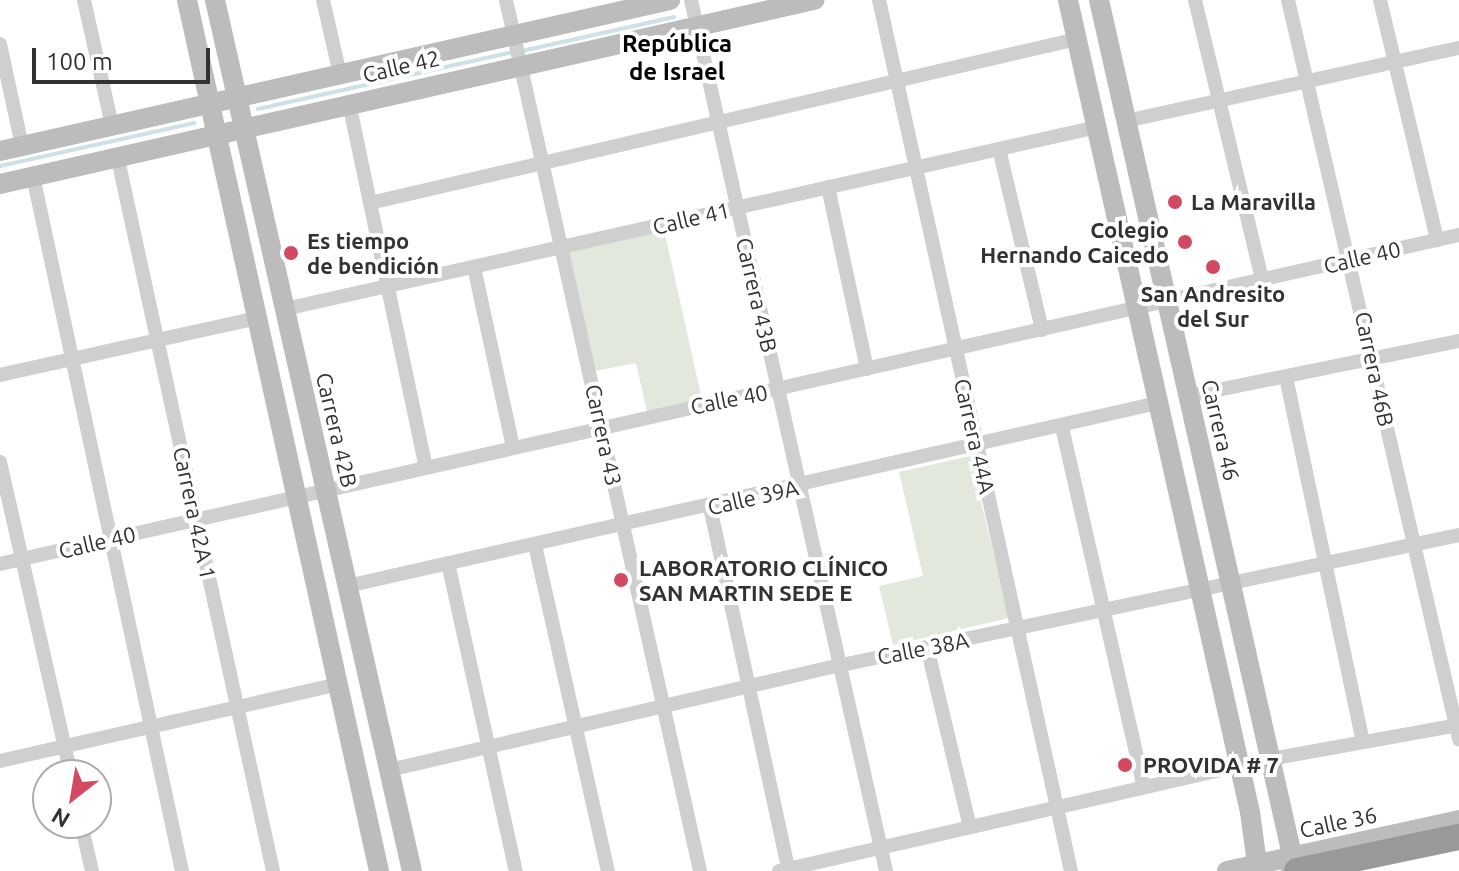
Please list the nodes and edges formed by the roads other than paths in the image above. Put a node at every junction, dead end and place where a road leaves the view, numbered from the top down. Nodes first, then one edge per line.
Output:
1 (84, 0) edge
2 (187, 0) edge
3 (215, 0) edge
4 (323, 0) edge
5 (506, 0) edge
6 (670, 0) edge
7 (691, 0) edge
8 (814, 0) edge
9 (879, 0) edge
10 (1068, 0) edge
11 (1099, 0) edge
12 (1195, 0) edge
13 (1288, 0) edge
14 (1380, 0) edge
15 (697, 24) junction
16 (515, 38) junction
17 (1077, 39) junction
18 (0, 44) edge
19 (1459, 48) edge
20 (522, 61) junction
21 (1396, 62) junction
22 (340, 74) junction
23 (1307, 81) junction
24 (896, 82) junction
25 (237, 97) junction
26 (1221, 100) junction
27 (349, 103) junction
28 (210, 104) junction
29 (1126, 121) junction
30 (718, 122) junction
31 (112, 125) junction
32 (244, 127) junction
33 (1097, 127) junction
34 (217, 133) junction
35 (22, 146) junction
36 (999, 149) junction
37 (0, 151) edge
38 (117, 155) junction
39 (542, 159) junction
40 (917, 168) junction
41 (33, 176) junction
42 (0, 184) edge
43 (828, 187) junction
44 (370, 203) junction
45 (737, 208) junction
46 (1459, 235) edge
47 (1437, 240) junction
48 (563, 247) junction
49 (1351, 259) junction
50 (474, 267) junction
51 (1262, 280) junction
52 (386, 287) junction
53 (1167, 301) junction
54 (1137, 308) junction
55 (285, 309) junction
56 (257, 318) junction
57 (1042, 330) junction
58 (157, 340) junction
59 (1459, 342) edge
60 (955, 349) junction
61 (1372, 357) junction
62 (72, 359) junction
63 (867, 369) junction
64 (0, 375) edge
65 (1286, 377) junction
66 (778, 389) junction
67 (1188, 396) junction
68 (1158, 403) junction
69 (602, 427) junction
70 (1062, 427) junction
71 (513, 447) junction
72 (978, 447) junction
73 (0, 462) edge
74 (426, 467) junction
75 (798, 487) junction
76 (326, 490) junction
77 (296, 496) junction
78 (710, 507) junction
79 (196, 519) junction
80 (623, 526) junction
81 (1459, 535) edge
82 (111, 538) junction
83 (535, 545) junction
84 (1414, 545) junction
85 (22, 559) junction
86 (448, 563) junction
87 (1326, 563) junction
88 (0, 564) edge
89 (1231, 584) junction
90 (347, 586) junction
91 (1200, 591) junction
92 (1105, 610) junction
93 (1020, 630) junction
94 (927, 647) junction
95 (837, 666) junction
96 (338, 684) junction
97 (749, 687) junction
98 (237, 707) junction
99 (663, 710) junction
100 (151, 727) junction
101 (576, 730) junction
102 (1458, 730) edge
103 (1363, 742) junction
104 (64, 747) junction
105 (488, 749) junction
106 (67, 759) edge
107 (1270, 759) junction
108 (0, 761) edge
109 (1239, 766) junction
110 (389, 770) junction
111 (1144, 787) junction
112 (1057, 807) junction
113 (1459, 820) edge
114 (970, 827) junction
115 (1459, 837) edge
116 (1413, 838) junction
117 (85, 839) edge
118 (882, 847) junction
119 (1293, 866) edge
120 (1261, 869) edge
121 (783, 870) edge
122 (92, 871) edge
123 (182, 871) edge
124 (273, 871) edge
125 (379, 871) edge
126 (412, 871) edge
127 (516, 871) edge
128 (608, 871) edge
129 (700, 871) edge
130 (886, 871) edge
131 (1071, 871) edge
132 (1227, 871) edge

1 - 31 street
2 - 28 street
3 - 25 street, Carrera 42B
4 - 22 street
5 - 16 street, Carrera 43
6 - 16 street, Calle 42
7 - 15 street, Carrera 43B
8 - 15 street, Calle 42
9 - 24 street, Carrera 44A
10 - 17 street
11 - 29 street, Carrera 46
12 - 26 street
13 - 23 street, Carrera 46B
14 - 21 street
15 - 20 street, Calle 42
15 - 30 street, Carrera 43B
16 - 20 street, Carrera 43
16 - 22 street, Calle 42
17 - 24 street
17 - 33 street
18 - 35 street
19 - 21 street
20 - 27 street, Calle 42
20 - 39 street, Carrera 43
21 - 23 street
21 - 47 street
22 - 25 street, Calle 42
23 - 26 street
23 - 49 street, Carrera 46B
24 - 30 street
24 - 40 street, Carrera 44A
25 - 28 street, Calle 42
25 - 32 street, Carrera 42B
26 - 29 street
26 - 51 street
27 - 32 street, Calle 42
27 - 44 street
28 - 31 street, Calle 42
28 - 34 street
29 - 53 street, Carrera 46
30 - 39 street
30 - 45 street, Carrera 43B
31 - 35 street, Calle 42
32 - 34 street, Calle 42
32 - 55 street, Carrera 42B
33 - 36 street, Calle 41
33 - 54 street
34 - 38 street, Calle 42
34 - 56 street
35 - 37 street, Calle 42
36 - 40 street, Calle 41
36 - 57 street
38 - 41 street, Calle 42
38 - 58 street, Carrera 42A 1
39 - 44 street
39 - 48 street, Carrera 43
40 - 43 street, Calle 41
40 - 60 street, Carrera 44A
41 - 42 street, Calle 42
41 - 62 street
43 - 45 street, Calle 41
43 - 63 street
44 - 52 street
45 - 48 street, Calle 41
45 - 66 street, Carrera 43B
46 - 47 street, Calle 40
47 - 49 street, Calle 40
48 - 50 street, Calle 41
48 - 69 street, Carrera 43
49 - 51 street, Calle 40
49 - 61 street, Carrera 46B
50 - 52 street, Calle 41
50 - 71 street
51 - 53 street, Calle 40
52 - 55 street, Calle 41
52 - 74 street
53 - 54 street, Calle 40
53 - 67 street, Carrera 46
54 - 57 street, Calle 40
54 - 68 street
55 - 76 street, Carrera 42B
56 - 58 street
56 - 77 street
57 - 60 street, Calle 40
58 - 62 street
58 - 79 street, Carrera 42A 1
59 - 61 street
60 - 63 street, Calle 40
60 - 72 street, Carrera 44A
61 - 65 street
61 - 84 street, Carrera 46B
62 - 64 street
62 - 82 street
63 - 66 street, Calle 40
65 - 67 street
65 - 87 street
66 - 69 street, Calle 40
66 - 75 street, Carrera 43B
67 - 89 street, Carrera 46
68 - 70 street, Calle 39A
68 - 91 street
69 - 71 street, Calle 40
69 - 80 street, Carrera 43
70 - 72 street, Calle 39A
70 - 92 street
71 - 74 street, Calle 40
72 - 75 street, Calle 39A
72 - 93 street, Carrera 44A
73 - 85 street
74 - 76 street, Calle 40
75 - 78 street, Calle 39A
75 - 95 street, Carrera 43B
76 - 77 street, Calle 40
76 - 90 street, Carrera 42B
77 - 79 street, Calle 40
77 - 96 street
78 - 80 street, Calle 39A
78 - 97 street
79 - 82 street, Calle 40
79 - 98 street, Carrera 42A 1
80 - 83 street, Calle 39A
80 - 99 street, Carrera 43
81 - 84 street, Calle 38A
82 - 85 street, Calle 40
82 - 100 street
83 - 86 street, Calle 39A
83 - 101 street
84 - 87 street, Calle 38A
84 - 102 street, Carrera 46B
85 - 88 street, Calle 40
85 - 104 street
86 - 90 street, Calle 39A
86 - 105 street
87 - 89 street, Calle 38A
87 - 103 street
89 - 91 street, Calle 38A
89 - 107 street, Carrera 46
90 - 110 street, Carrera 42B
91 - 92 street, Calle 38A
91 - 109 street
92 - 93 street, Calle 38A
92 - 111 street
93 - 94 street, Calle 38A
93 - 112 street, Carrera 44A
94 - 95 street, Calle 38A
94 - 114 street
95 - 97 street, Calle 38A
95 - 118 street, Carrera 43B
96 - 98 street
96 - 125 street
97 - 99 street, Calle 38A
97 - 121 street
98 - 100 street
98 - 124 street, Carrera 42A 1
99 - 101 street, Calle 38A
99 - 129 street, Carrera 43
100 - 104 street
100 - 123 street
101 - 105 street, Calle 38A
101 - 128 street
102 - 103 street
103 - 107 street
104 - 106 street
104 - 108 street
105 - 110 street, Calle 38A
105 - 127 street
107 - 119 street, Carrera 46
109 - 111 street
109 - 120 street
110 - 126 street, Carrera 42B
111 - 112 street
112 - 114 street
112 - 131 street, Carrera 44A
113 - 116 street, Calle 36
114 - 118 street
115 - 116 highway
116 - 119 highway
117 - 122 street
118 - 121 street
118 - 130 street, Carrera 43B
119 - 120 street, Calle 36
120 - 132 street, Calle 36

